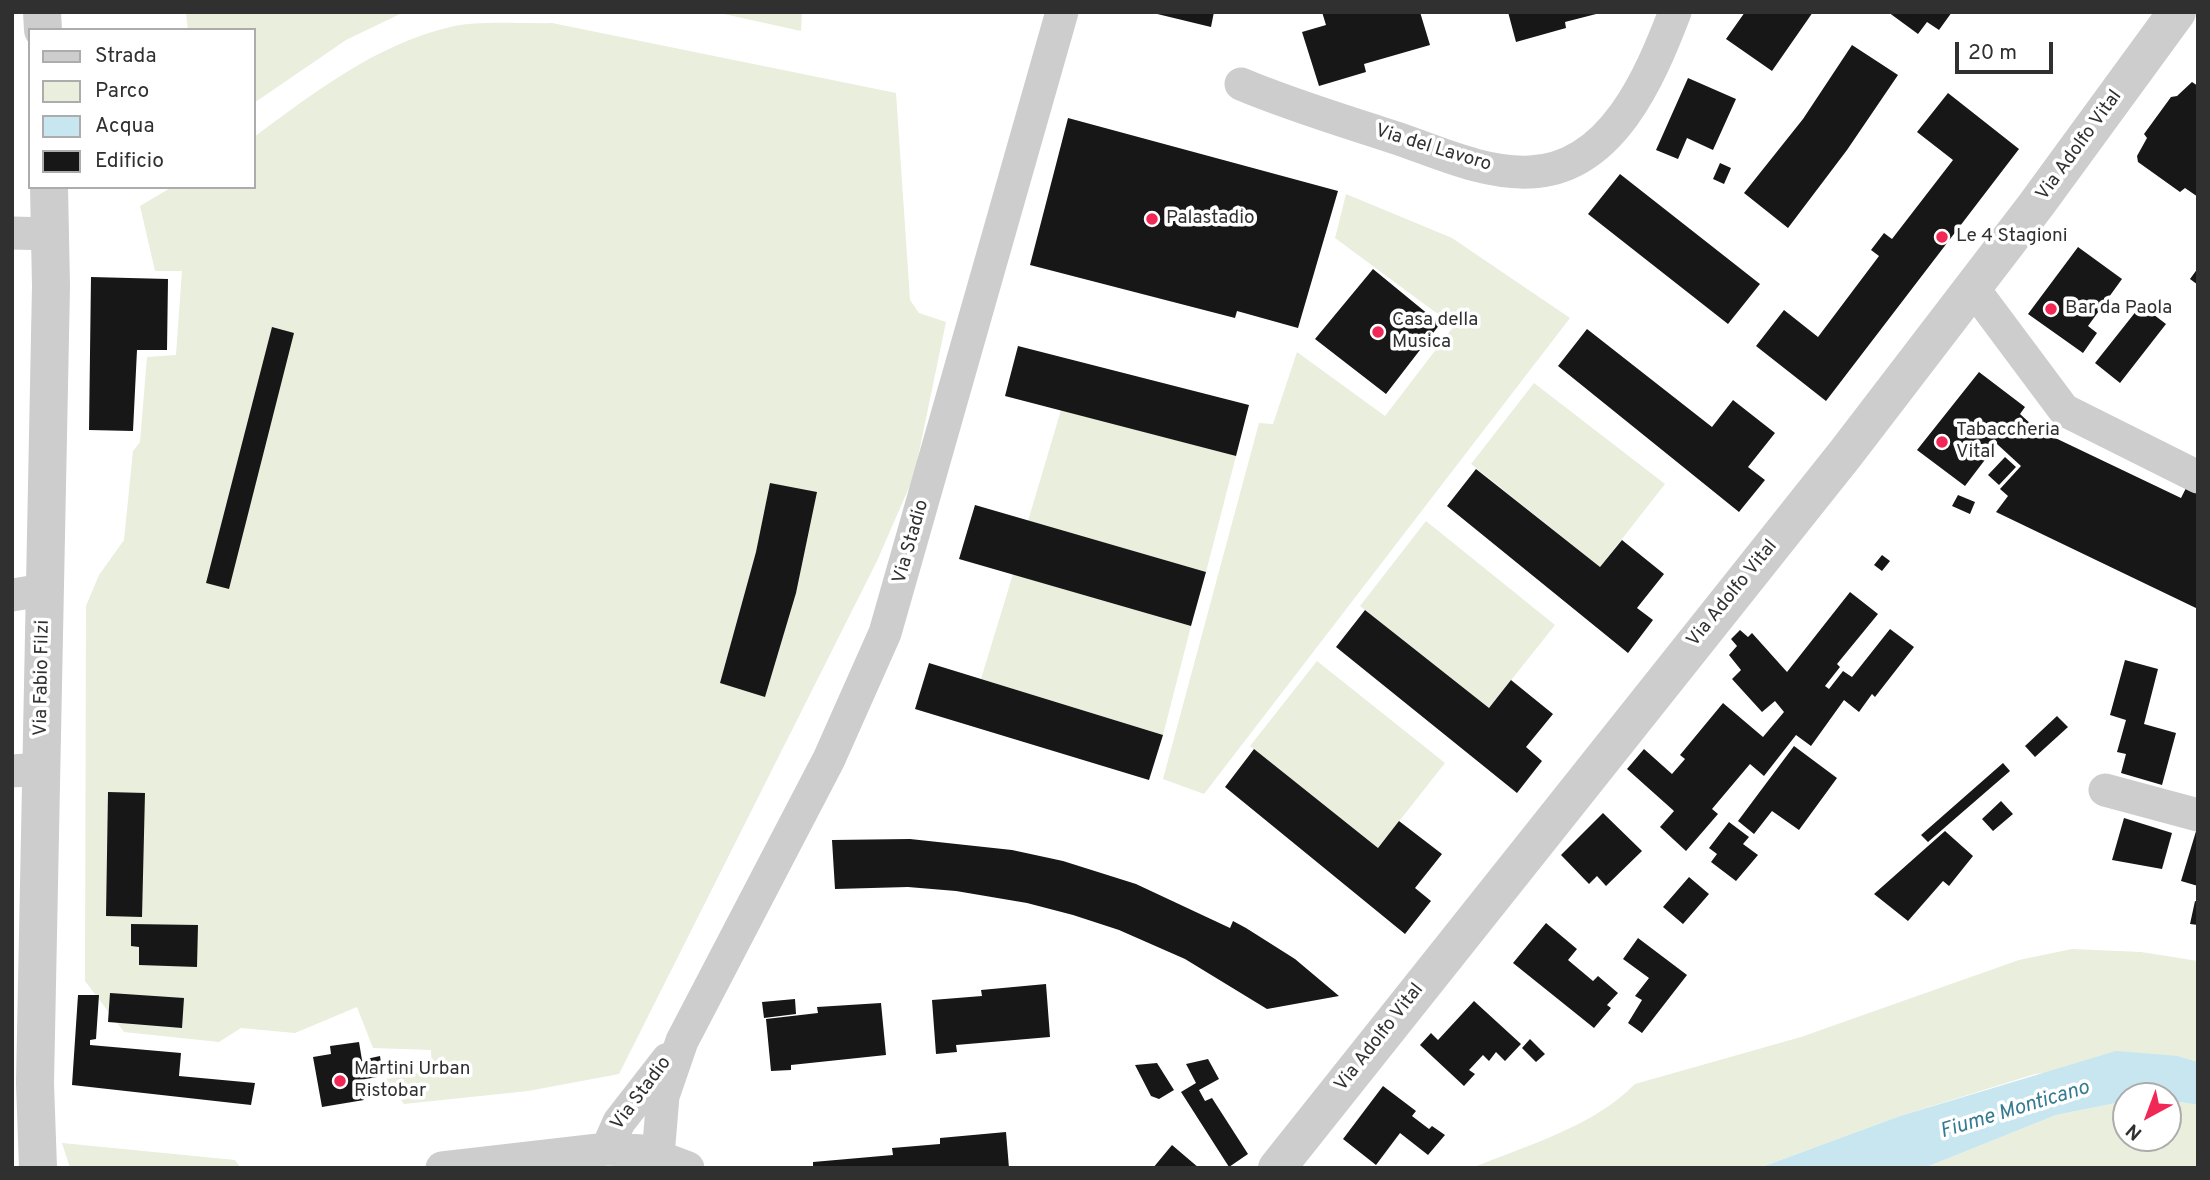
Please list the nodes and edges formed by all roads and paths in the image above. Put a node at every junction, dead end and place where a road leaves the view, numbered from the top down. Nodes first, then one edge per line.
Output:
1 (1062, 12) edge
2 (1675, 12) edge
3 (2177, 12) edge
4 (1241, 84) dead end
5 (49, 189) edge
6 (12, 233) edge
7 (50, 234) junction
8 (1973, 288) junction
9 (2198, 477) edge
10 (28, 593) edge
11 (27, 770) edge
12 (2105, 790) dead end
13 (2198, 815) edge
14 (682, 1041) junction
15 (607, 1149) junction
16 (662, 1160) edge
17 (38, 1168) edge
18 (442, 1168) edge
19 (1277, 1168) edge

1 - 14 street, Via Stadio
2 - 4 street, Via del Lavoro
3 - 8 street, Via Adolfo Vital
5 - 7 street, Via Fabio Filzi
6 - 7 street
7 - 10 street, Via Fabio Filzi
8 - 9 street
8 - 19 street, Via Adolfo Vital
10 - 11 street, Via Fabio Filzi
11 - 17 street, Via Fabio Filzi
12 - 13 street
14 - 15 street, Via Stadio
14 - 16 street, Via Stadio
15 - 16 street
15 - 18 street

